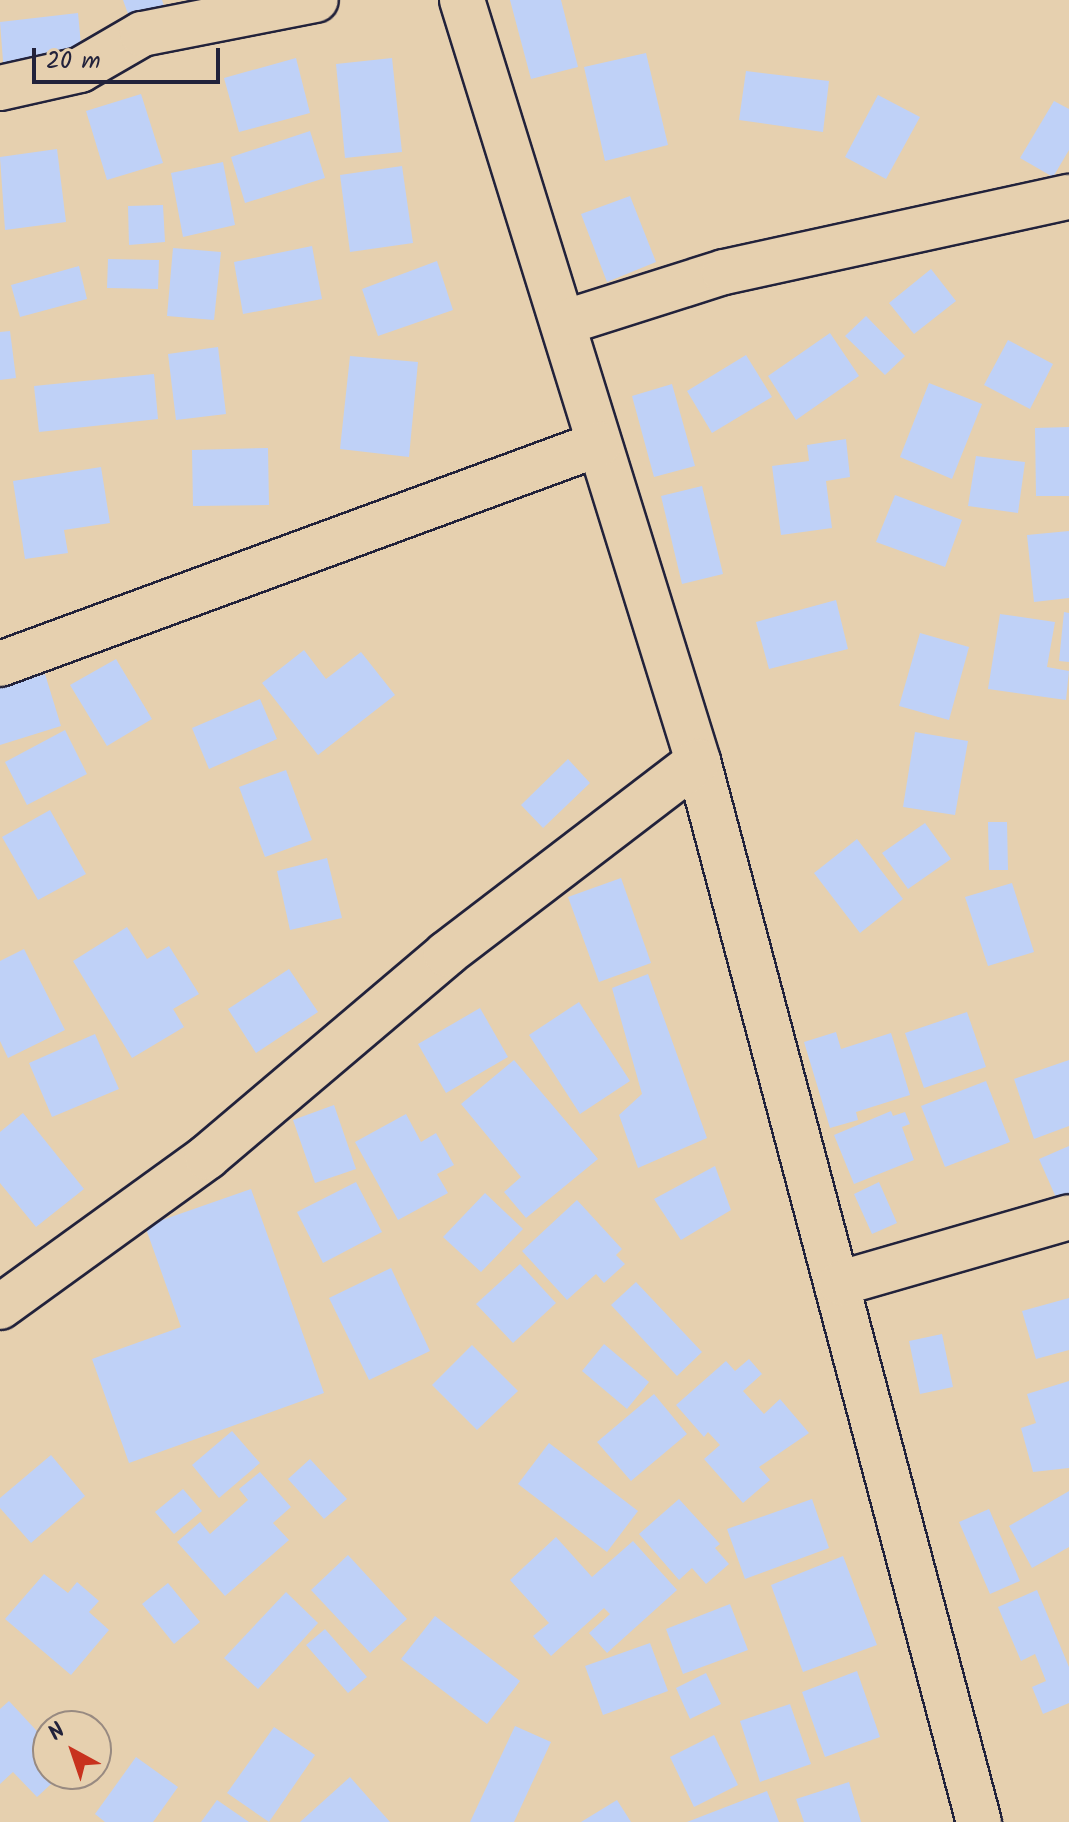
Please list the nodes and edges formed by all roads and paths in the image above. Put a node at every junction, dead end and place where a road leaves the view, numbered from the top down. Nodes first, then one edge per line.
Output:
1 (316, 0) edge
2 (462, 0) edge
3 (0, 88) edge
4 (1069, 197) edge
5 (563, 323) junction
6 (599, 444) junction
7 (0, 664) edge
8 (698, 761) junction
9 (1069, 1217) edge
10 (841, 1283) junction
11 (0, 1307) edge
12 (979, 1822) edge

1 - 3 street
2 - 5 street
4 - 5 street
5 - 6 street
6 - 7 street
6 - 8 street
8 - 10 street
8 - 11 street
9 - 10 street
10 - 12 street

